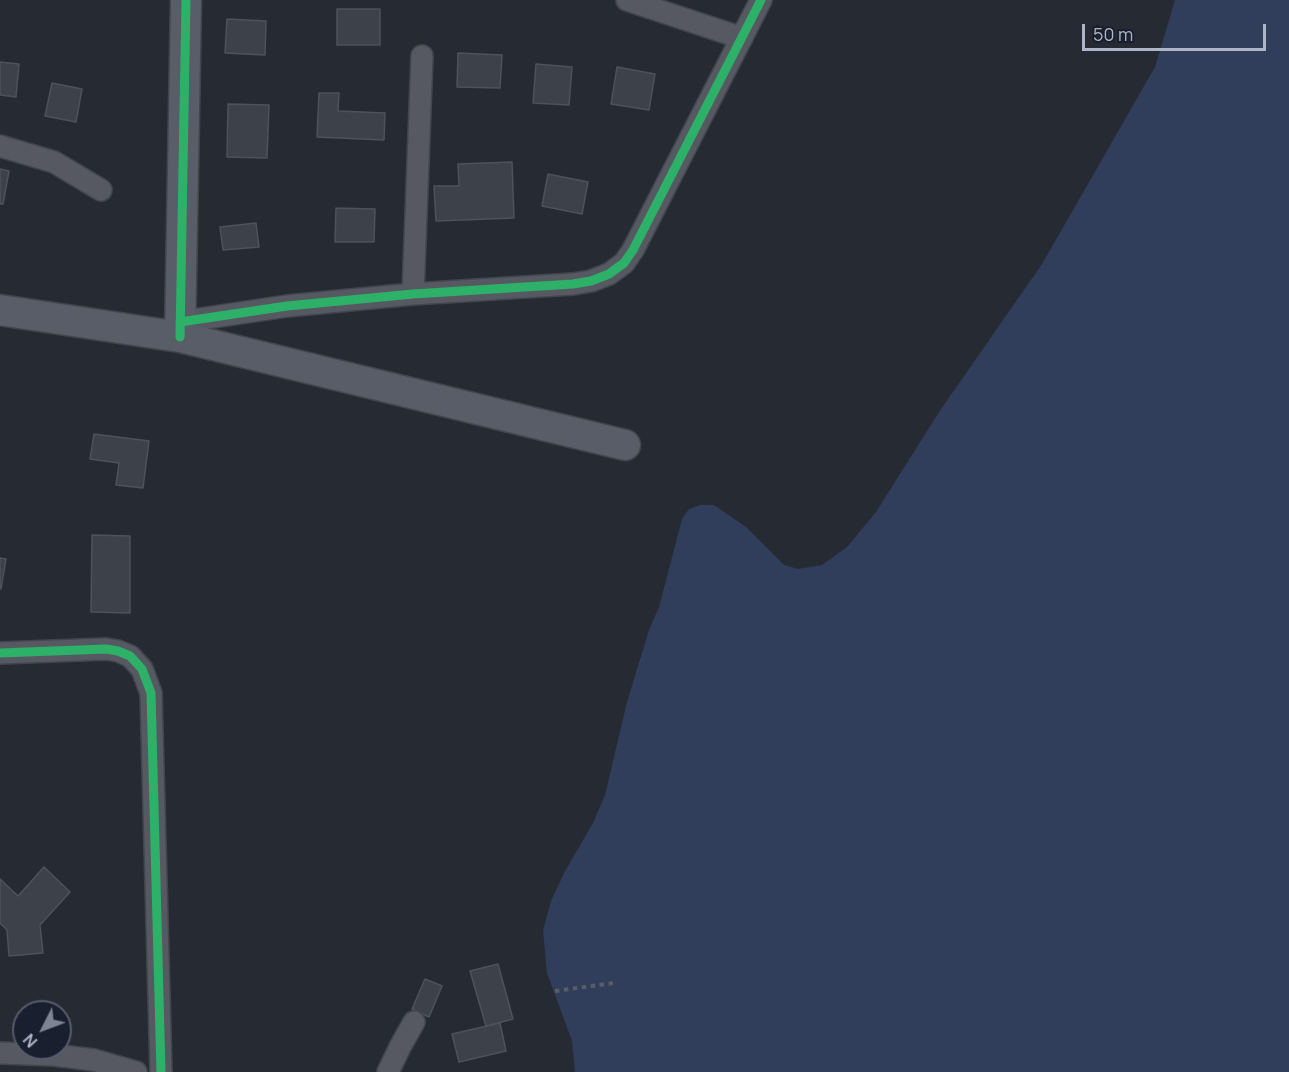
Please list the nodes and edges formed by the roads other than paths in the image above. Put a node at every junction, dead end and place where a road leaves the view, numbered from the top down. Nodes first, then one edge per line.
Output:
1 (186, 0) edge
2 (627, 0) edge
3 (761, 0) edge
4 (742, 38) junction
5 (422, 57) dead end
6 (0, 146) edge
7 (101, 190) dead end
8 (413, 294) junction
9 (0, 310) edge
10 (180, 330) junction
11 (625, 445) dead end
12 (0, 653) edge
13 (414, 1022) dead end
14 (0, 1053) edge
15 (136, 1072) edge
16 (161, 1072) edge
17 (388, 1072) edge

1 - 10 street
2 - 4 street
3 - 4 street
4 - 8 street
5 - 8 street
6 - 7 street
8 - 10 street
9 - 10 street
10 - 11 street
12 - 16 street
13 - 17 street
14 - 15 street

